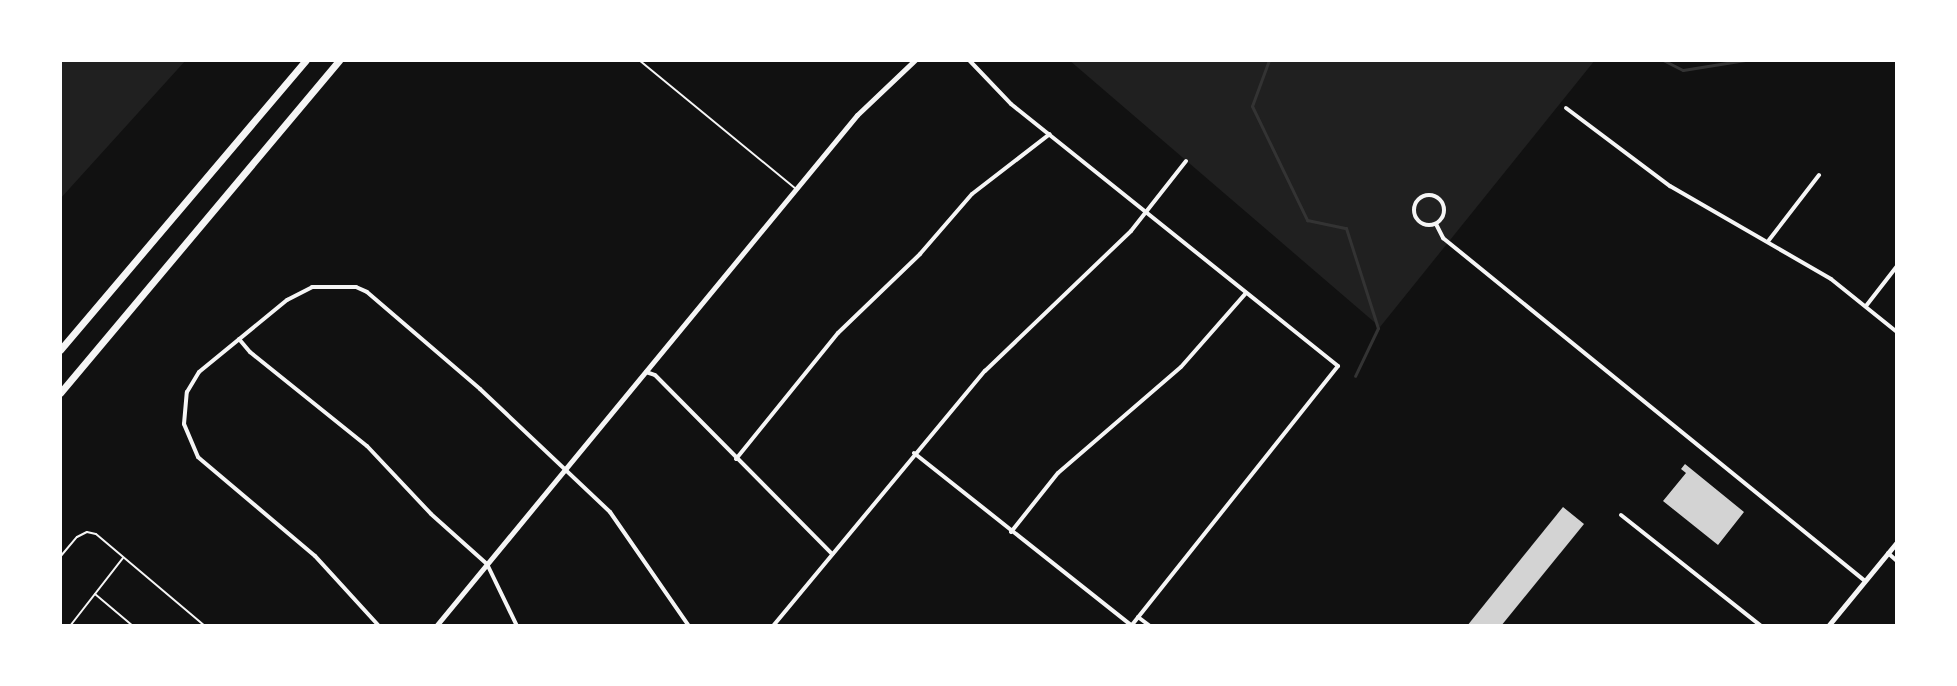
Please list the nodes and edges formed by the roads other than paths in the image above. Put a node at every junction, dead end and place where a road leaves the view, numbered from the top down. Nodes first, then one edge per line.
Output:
1 (306, 60) edge
2 (339, 60) edge
3 (639, 60) edge
4 (915, 60) edge
5 (969, 60) edge
6 (1566, 108) dead end
7 (1050, 134) junction
8 (1186, 161) dead end
9 (1819, 175) dead end
10 (795, 188) junction
11 (1145, 211) junction
12 (1436, 224) junction
13 (1769, 240) junction
14 (1897, 266) edge
15 (1246, 293) junction
16 (1866, 306) junction
17 (1897, 332) edge
18 (239, 339) junction
19 (60, 350) edge
20 (646, 372) junction
21 (60, 393) edge
22 (914, 453) junction
23 (736, 459) junction
24 (566, 468) junction
25 (1621, 515) dead end
26 (1011, 532) junction
27 (1897, 542) edge
28 (1888, 553) junction
29 (832, 554) junction
30 (60, 557) edge
31 (123, 558) junction
32 (1897, 561) edge
33 (487, 564) junction
34 (1865, 581) junction
35 (95, 594) junction
36 (1138, 617) junction
37 (204, 624) edge
38 (70, 626) edge
39 (133, 626) edge
40 (379, 626) edge
41 (436, 626) edge
42 (517, 626) edge
43 (689, 626) edge
44 (773, 626) edge
45 (1131, 626) edge
46 (1150, 626) edge
47 (1761, 626) edge
48 (1828, 626) edge

1 - 19 highway
2 - 21 highway
3 - 10 lane
4 - 10 street
5 - 7 street
6 - 13 street
7 - 11 street
7 - 23 street
8 - 11 street
9 - 13 street
10 - 20 street
11 - 15 street
11 - 22 street
12 - 12 street
12 - 34 street
13 - 16 street
14 - 16 street
15 - 26 street
15 - 36 street
16 - 17 street
18 - 24 street
18 - 33 street
18 - 40 street
20 - 23 street
20 - 24 street
22 - 26 street
22 - 29 street
23 - 29 street
24 - 33 street
24 - 43 street
25 - 47 street
26 - 45 street
27 - 28 street
28 - 32 street
28 - 34 street
29 - 44 street
30 - 31 lane
31 - 35 lane
31 - 37 lane
33 - 41 street
33 - 42 street
34 - 48 street
35 - 38 lane
35 - 39 lane
36 - 45 street
36 - 46 street

